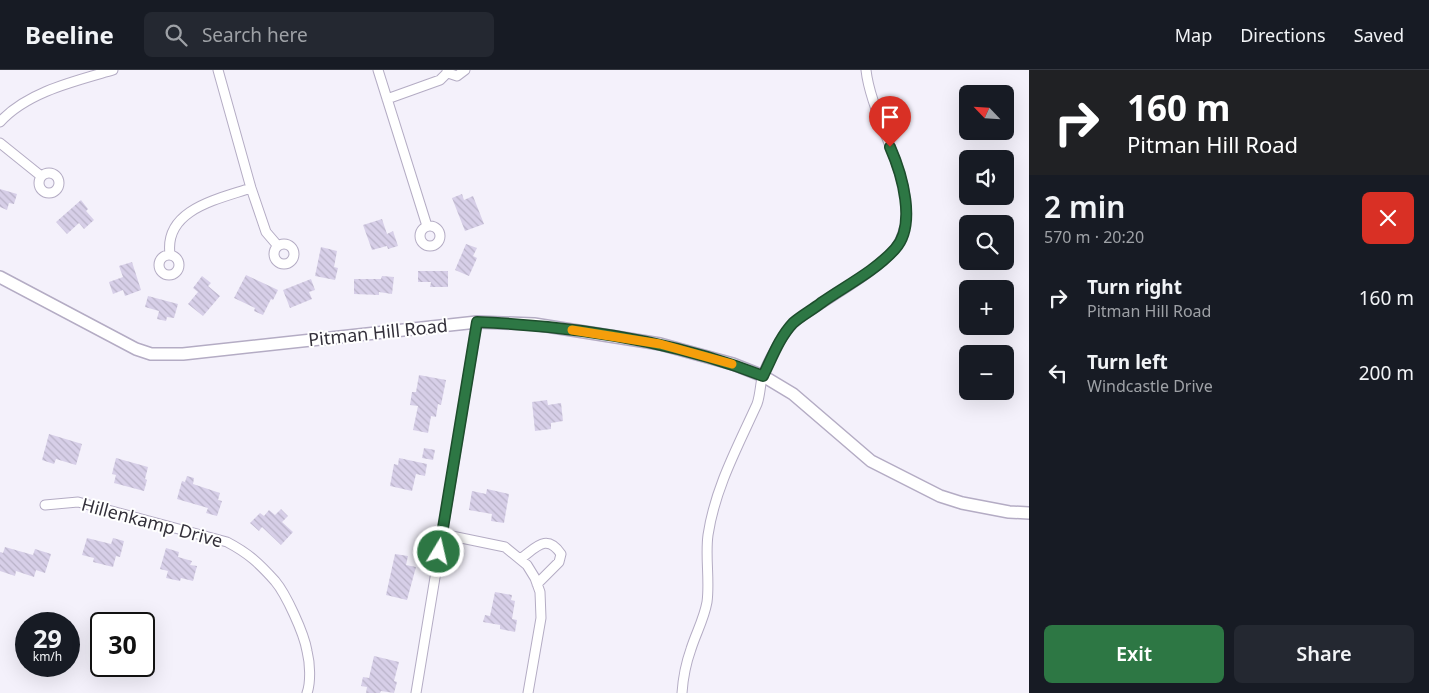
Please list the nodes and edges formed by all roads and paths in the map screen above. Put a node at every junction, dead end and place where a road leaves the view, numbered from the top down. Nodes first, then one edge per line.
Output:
1 (113, 70) edge
2 (218, 70) edge
3 (378, 70) edge
4 (465, 70) edge
5 (866, 70) edge
6 (448, 71) edge
7 (387, 99) junction
8 (0, 122) edge
9 (0, 143) edge
10 (41, 176) dead end
11 (251, 188) junction
12 (427, 226) dead end
13 (278, 246) dead end
14 (170, 254) dead end
15 (0, 277) edge
16 (477, 322) junction
17 (763, 376) junction
18 (45, 505) dead end
19 (1029, 513) edge
20 (442, 534) junction
21 (520, 559) junction
22 (537, 584) junction
23 (307, 693) edge
24 (416, 693) edge
25 (528, 693) edge
26 (682, 693) edge

1 - 8 street
2 - 11 street
3 - 7 street
4 - 6 street
5 - 17 street
6 - 7 street
7 - 12 street
9 - 10 street
11 - 13 street
11 - 14 street
15 - 16 street, Pitman Hill Road
16 - 17 street, Pitman Hill Road
16 - 20 street
17 - 19 street, Pitman Hill Road
17 - 26 street
18 - 23 street, Hillenkamp Drive
20 - 21 street
20 - 24 street
21 - 22 street
21 - 22 street
22 - 25 street

